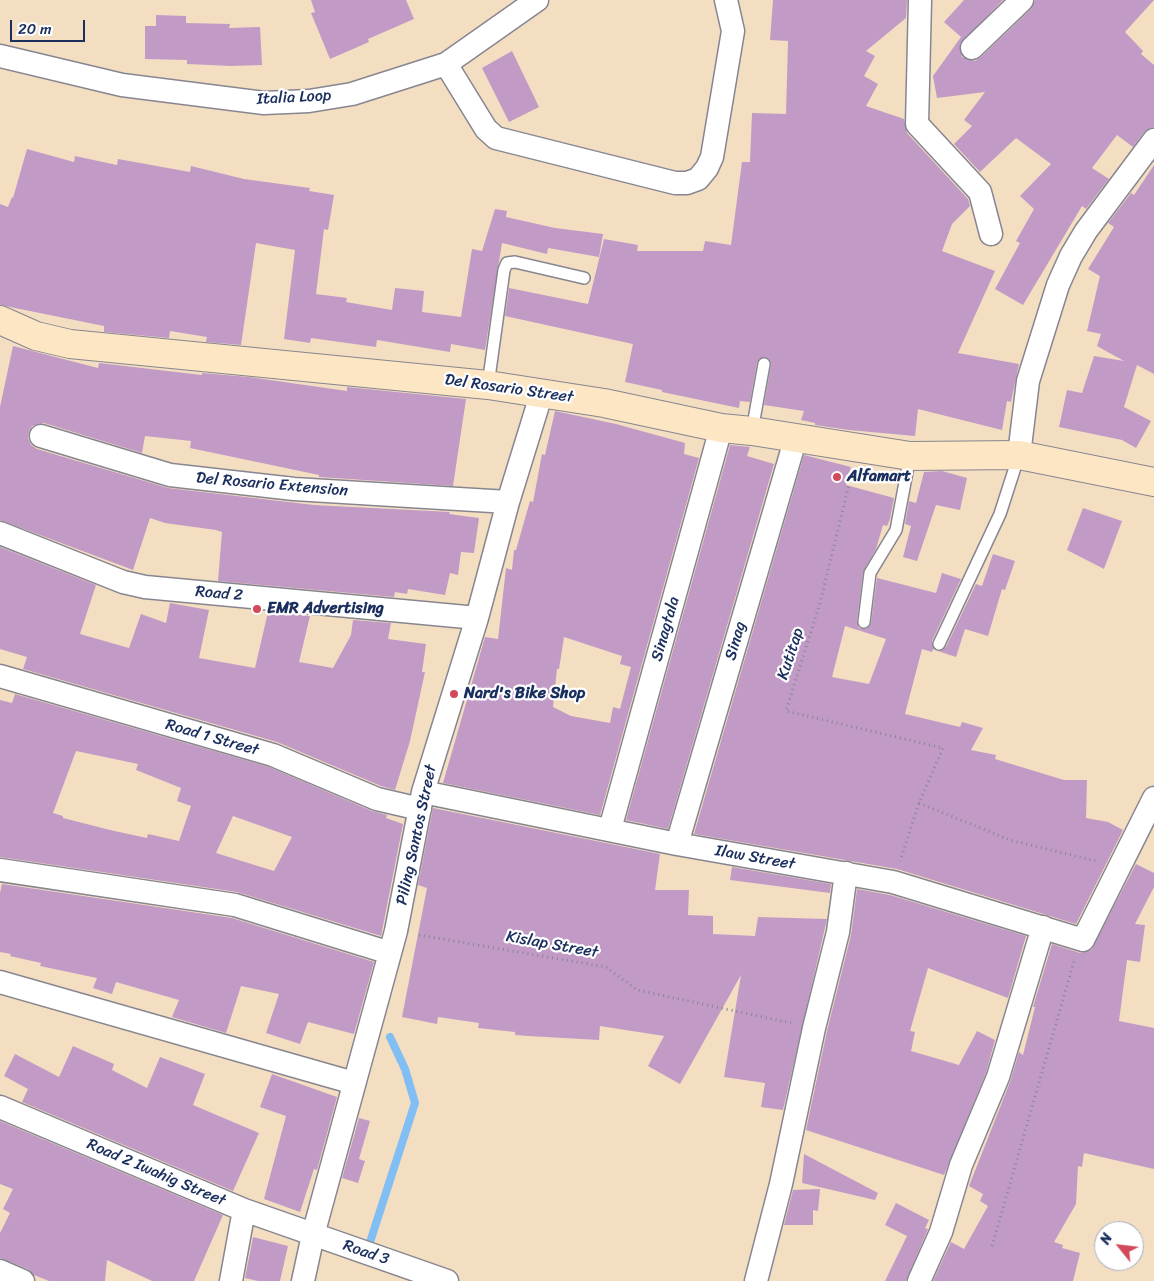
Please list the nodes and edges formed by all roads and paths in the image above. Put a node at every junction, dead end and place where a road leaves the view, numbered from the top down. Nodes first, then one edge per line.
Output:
1 (537, 0) edge
2 (726, 0) edge
3 (920, 0) edge
4 (1022, 0) edge
5 (972, 48) dead end
6 (0, 56) edge
7 (446, 64) junction
8 (1154, 140) edge
9 (991, 234) dead end
10 (584, 278) dead end
11 (0, 320) edge
12 (764, 364) dead end
13 (488, 385) junction
14 (542, 392) junction
15 (721, 428) junction
16 (752, 431) junction
17 (40, 436) dead end
18 (796, 437) junction
19 (858, 447) junction
20 (1019, 455) junction
21 (910, 456) junction
22 (1154, 482) edge
23 (508, 502) junction
24 (0, 533) edge
25 (477, 618) junction
26 (864, 622) dead end
27 (939, 644) dead end
28 (0, 676) edge
29 (1154, 798) edge
30 (421, 800) junction
31 (919, 803) junction
32 (610, 829) junction
33 (677, 844) junction
34 (1102, 862) dead end
35 (0, 870) edge
36 (846, 873) junction
37 (893, 882) junction
38 (1043, 927) junction
39 (396, 931) junction
40 (1083, 940) junction
41 (390, 953) junction
42 (0, 982) edge
43 (814, 1028) junction
44 (354, 1083) junction
45 (0, 1107) edge
46 (244, 1210) junction
47 (313, 1235) junction
48 (992, 1246) dead end
49 (0, 1271) edge
50 (23, 1281) edge
51 (231, 1281) edge
52 (303, 1281) edge
53 (446, 1281) edge
54 (756, 1281) edge
55 (920, 1281) edge

1 - 7 street, Italia Loop
2 - 7 street
3 - 9 street
4 - 5 street
6 - 7 street, Italia Loop
8 - 20 street
10 - 13 lane
11 - 13 street, Del Rosario Street
12 - 16 lane
13 - 14 street, Del Rosario Street
14 - 15 street, Del Rosario Street
14 - 23 street, Piling Santos Street
15 - 16 street, Del Rosario Street
15 - 32 street, Sinagtala
16 - 18 street, Del Rosario Street
17 - 23 street, Del Rosario Extension
18 - 19 street, Del Rosario Street
18 - 33 street, Sinag
19 - 21 street, Del Rosario Street
19 - 31 path, Kutitap
20 - 21 street, Del Rosario Street
20 - 22 street, Del Rosario Street
20 - 27 lane
21 - 26 lane
23 - 25 street, Piling Santos Street
24 - 25 street, Road 2
25 - 30 street, Piling Santos Street
28 - 30 street, Road 1 Street
29 - 40 street
30 - 32 street, Ilaw Street
30 - 39 street, Piling Santos Street
31 - 34 path
31 - 37 path
32 - 33 street, Ilaw Street
33 - 36 street, Ilaw Street
35 - 41 street
36 - 37 street, Ilaw Street
36 - 43 street
37 - 38 street, Ilaw Street
38 - 40 street, Ilaw Street
38 - 55 street
39 - 41 street, Piling Santos Street
39 - 43 path, Kislap Street
40 - 48 path
41 - 44 street, Piling Santos Street
42 - 44 street
43 - 54 street
44 - 47 street, Piling Santos Street
45 - 46 street, Road 2 Iwahig Street
46 - 47 street, Road 2 Iwahig Street
46 - 51 street
47 - 52 street, Piling Santos Street
47 - 53 street, Road 3
49 - 50 street

